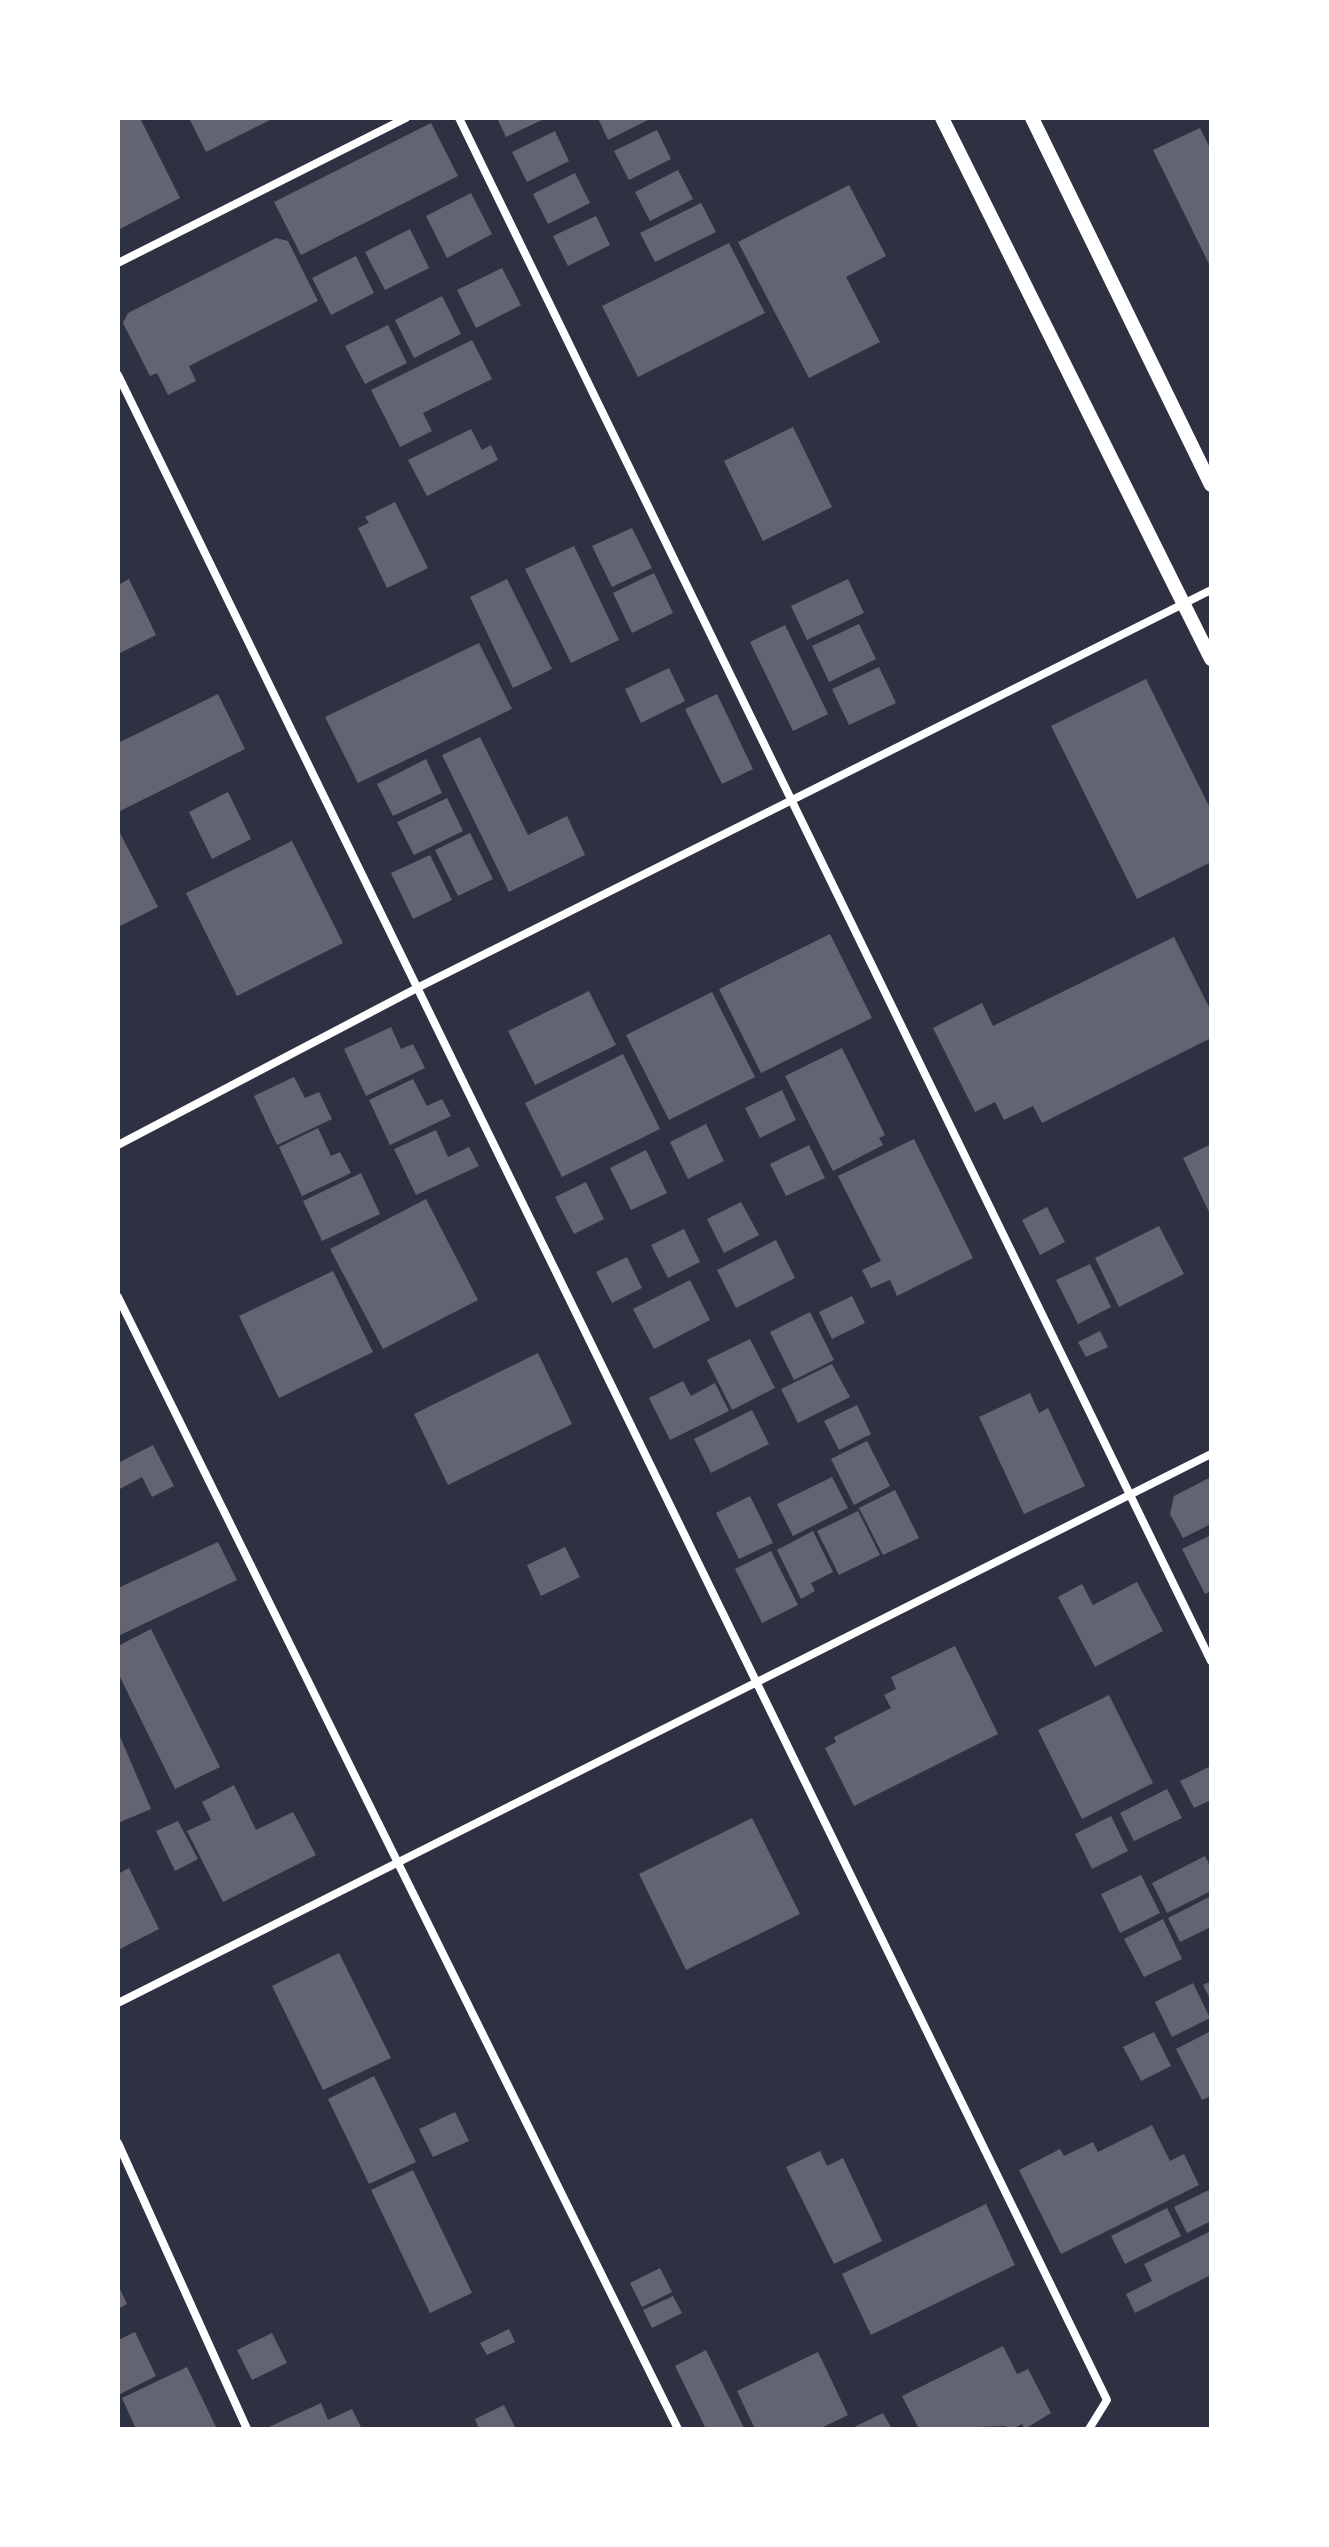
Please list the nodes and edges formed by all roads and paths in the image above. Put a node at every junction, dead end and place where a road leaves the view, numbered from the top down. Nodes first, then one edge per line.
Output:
1 (406, 118) edge
2 (459, 118) edge
3 (942, 118) edge
4 (1032, 118) edge
5 (118, 263) edge
6 (118, 375) edge
7 (1211, 485) edge
8 (1211, 590) edge
9 (1183, 604) junction
10 (1211, 659) edge
11 (793, 799) junction
12 (419, 987) junction
13 (118, 1145) edge
14 (118, 1297) edge
15 (1211, 1454) edge
16 (1129, 1495) junction
17 (1211, 1661) edge
18 (757, 1680) junction
19 (399, 1862) junction
20 (118, 2003) edge
21 (118, 2143) edge
22 (247, 2429) edge
23 (678, 2429) edge
24 (1089, 2429) edge

1 - 5 street
2 - 11 street
3 - 9 street
4 - 7 street
6 - 12 street
8 - 9 street
9 - 10 street
9 - 11 street
11 - 12 street
11 - 16 street
12 - 13 street
12 - 18 street
14 - 19 street
15 - 16 street
16 - 17 street
16 - 18 street
18 - 19 street
18 - 24 street
19 - 20 street
19 - 23 street
21 - 22 street

